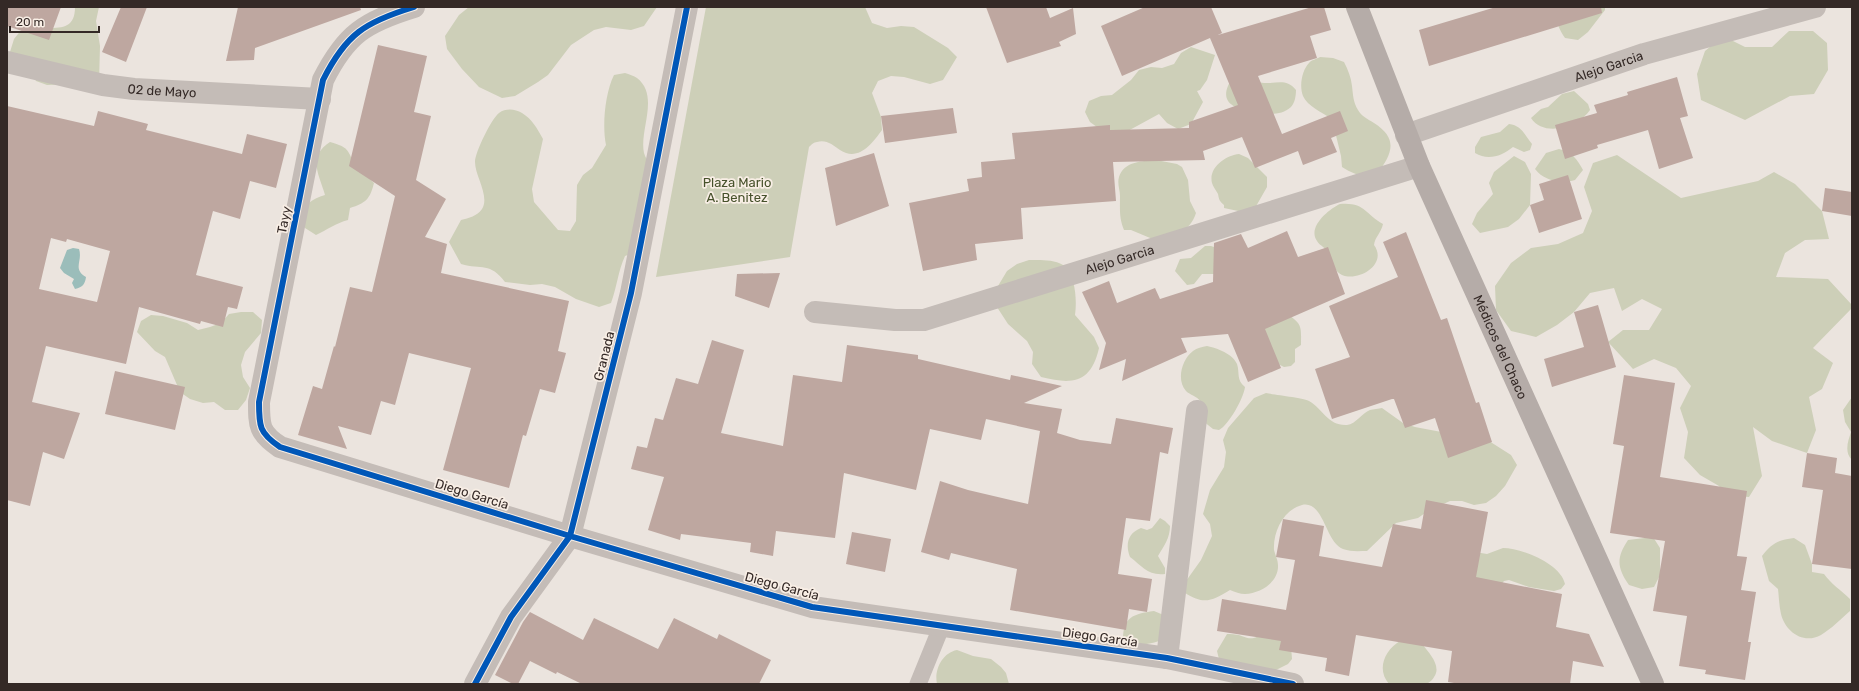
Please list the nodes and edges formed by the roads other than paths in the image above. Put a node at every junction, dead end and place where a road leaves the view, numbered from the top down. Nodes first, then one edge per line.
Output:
1 (414, 7) edge
2 (687, 7) edge
3 (1357, 7) edge
4 (1815, 7) edge
5 (384, 11) edge
6 (7, 62) edge
7 (320, 99) junction
8 (1406, 135) junction
9 (1419, 166) junction
10 (815, 312) dead end
11 (1197, 410) dead end
12 (280, 446) joint
13 (570, 536) junction
14 (942, 626) junction
15 (1167, 658) junction
16 (475, 684) edge
17 (918, 684) edge
18 (1293, 684) edge
19 (1653, 684) edge

1 - 5 street, Tayy
2 - 13 street, Granada
3 - 8 main road, Médicos del Chaco
4 - 8 street, Alejo Garcia
5 - 7 street, Tayy
6 - 7 street, 02 de Mayo
7 - 12 street, Tayy
8 - 9 main road, Médicos del Chaco
9 - 10 street, Alejo Garcia
9 - 19 main road, Médicos del Chaco
11 - 15 street
12 - 13 street, Diego García
13 - 14 street, Diego García
13 - 16 street, Granada
14 - 15 street, Diego García
14 - 17 lane
15 - 18 street, Diego García

